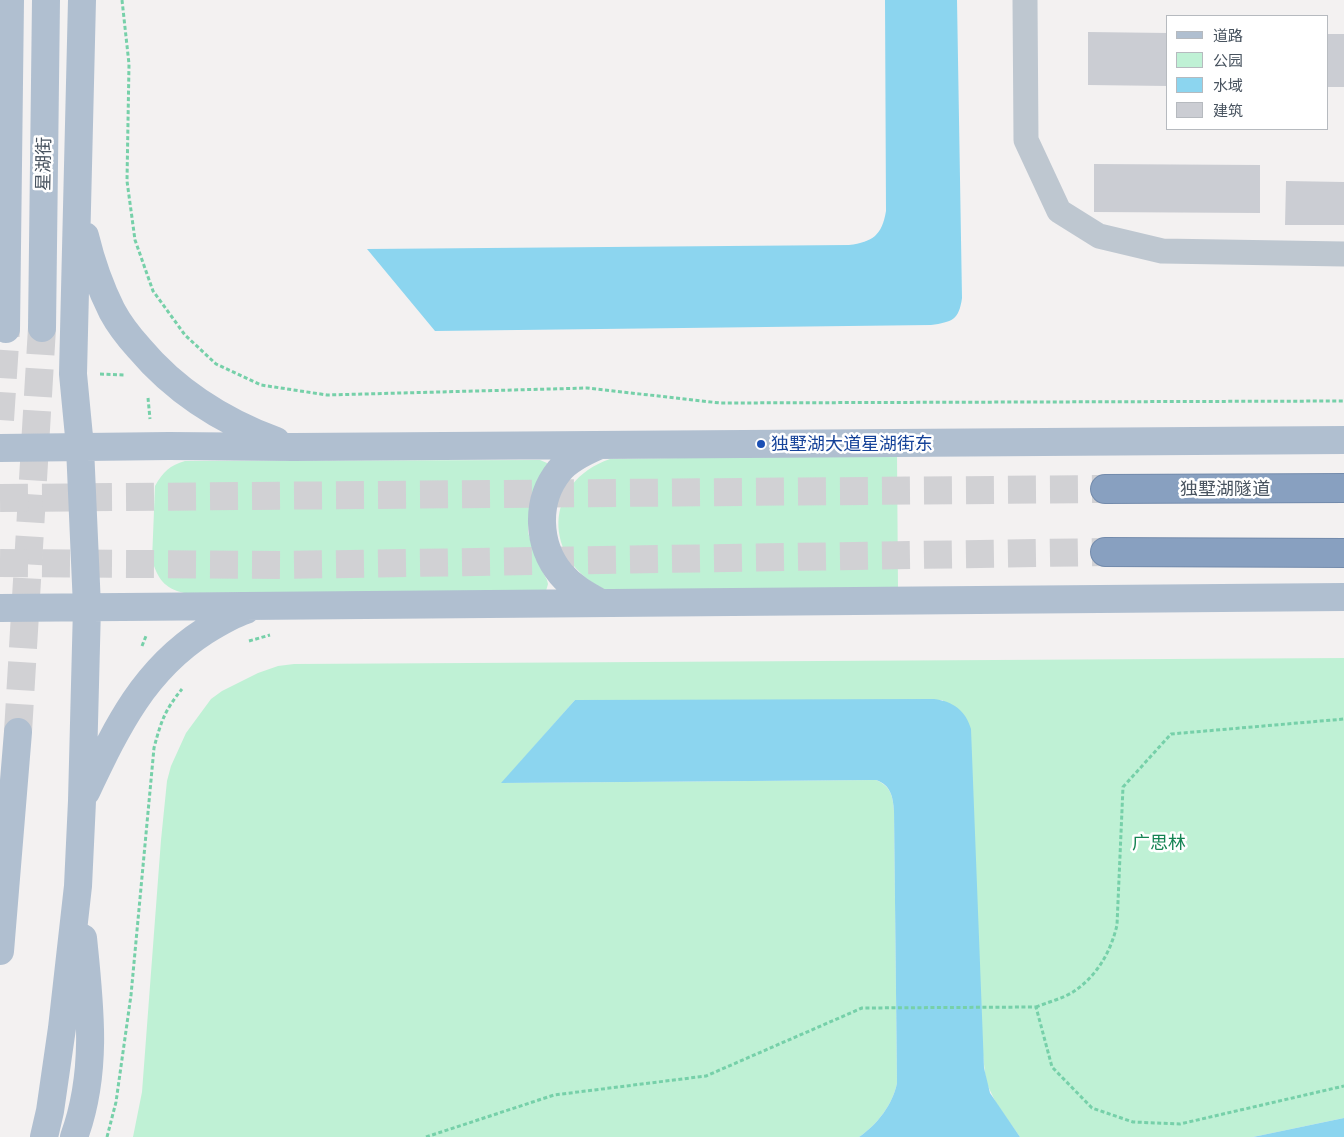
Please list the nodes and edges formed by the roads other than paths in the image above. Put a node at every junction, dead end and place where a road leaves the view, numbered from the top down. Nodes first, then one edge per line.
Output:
1 (10, 0) edge
2 (46, 0) edge
3 (82, 0) edge
4 (1025, 0) edge
5 (77, 207) junction
6 (1344, 254) edge
7 (42, 328) tunnel mouth
8 (6, 329) tunnel mouth
9 (1344, 440) edge
10 (599, 446) junction
11 (80, 447) junction
12 (294, 447) junction
13 (0, 448) edge
14 (1344, 488) edge
15 (1105, 489) tunnel mouth
16 (1105, 552) tunnel mouth
17 (1344, 553) edge
18 (1344, 597) edge
19 (601, 603) junction
20 (262, 606) junction
21 (87, 607) junction
22 (0, 608) edge
23 (18, 732) tunnel mouth
24 (82, 801) junction
25 (78, 886) junction
26 (0, 951) edge
27 (44, 1137) edge
28 (74, 1137) edge

1 - 8 main road, 星湖街
2 - 7 main road, 星湖街
3 - 5 main road
4 - 6 street
5 - 11 main road
5 - 12 main road
9 - 10 main road
10 - 12 main road
10 - 19 main road
11 - 12 main road
11 - 13 main road
11 - 21 main road
14 - 15 highway, 独墅湖隧道
16 - 17 highway
18 - 19 main road
19 - 20 main road
20 - 21 main road
20 - 24 main road
21 - 22 main road
21 - 24 main road
23 - 26 main road
24 - 25 main road
25 - 27 main road
25 - 28 main road

